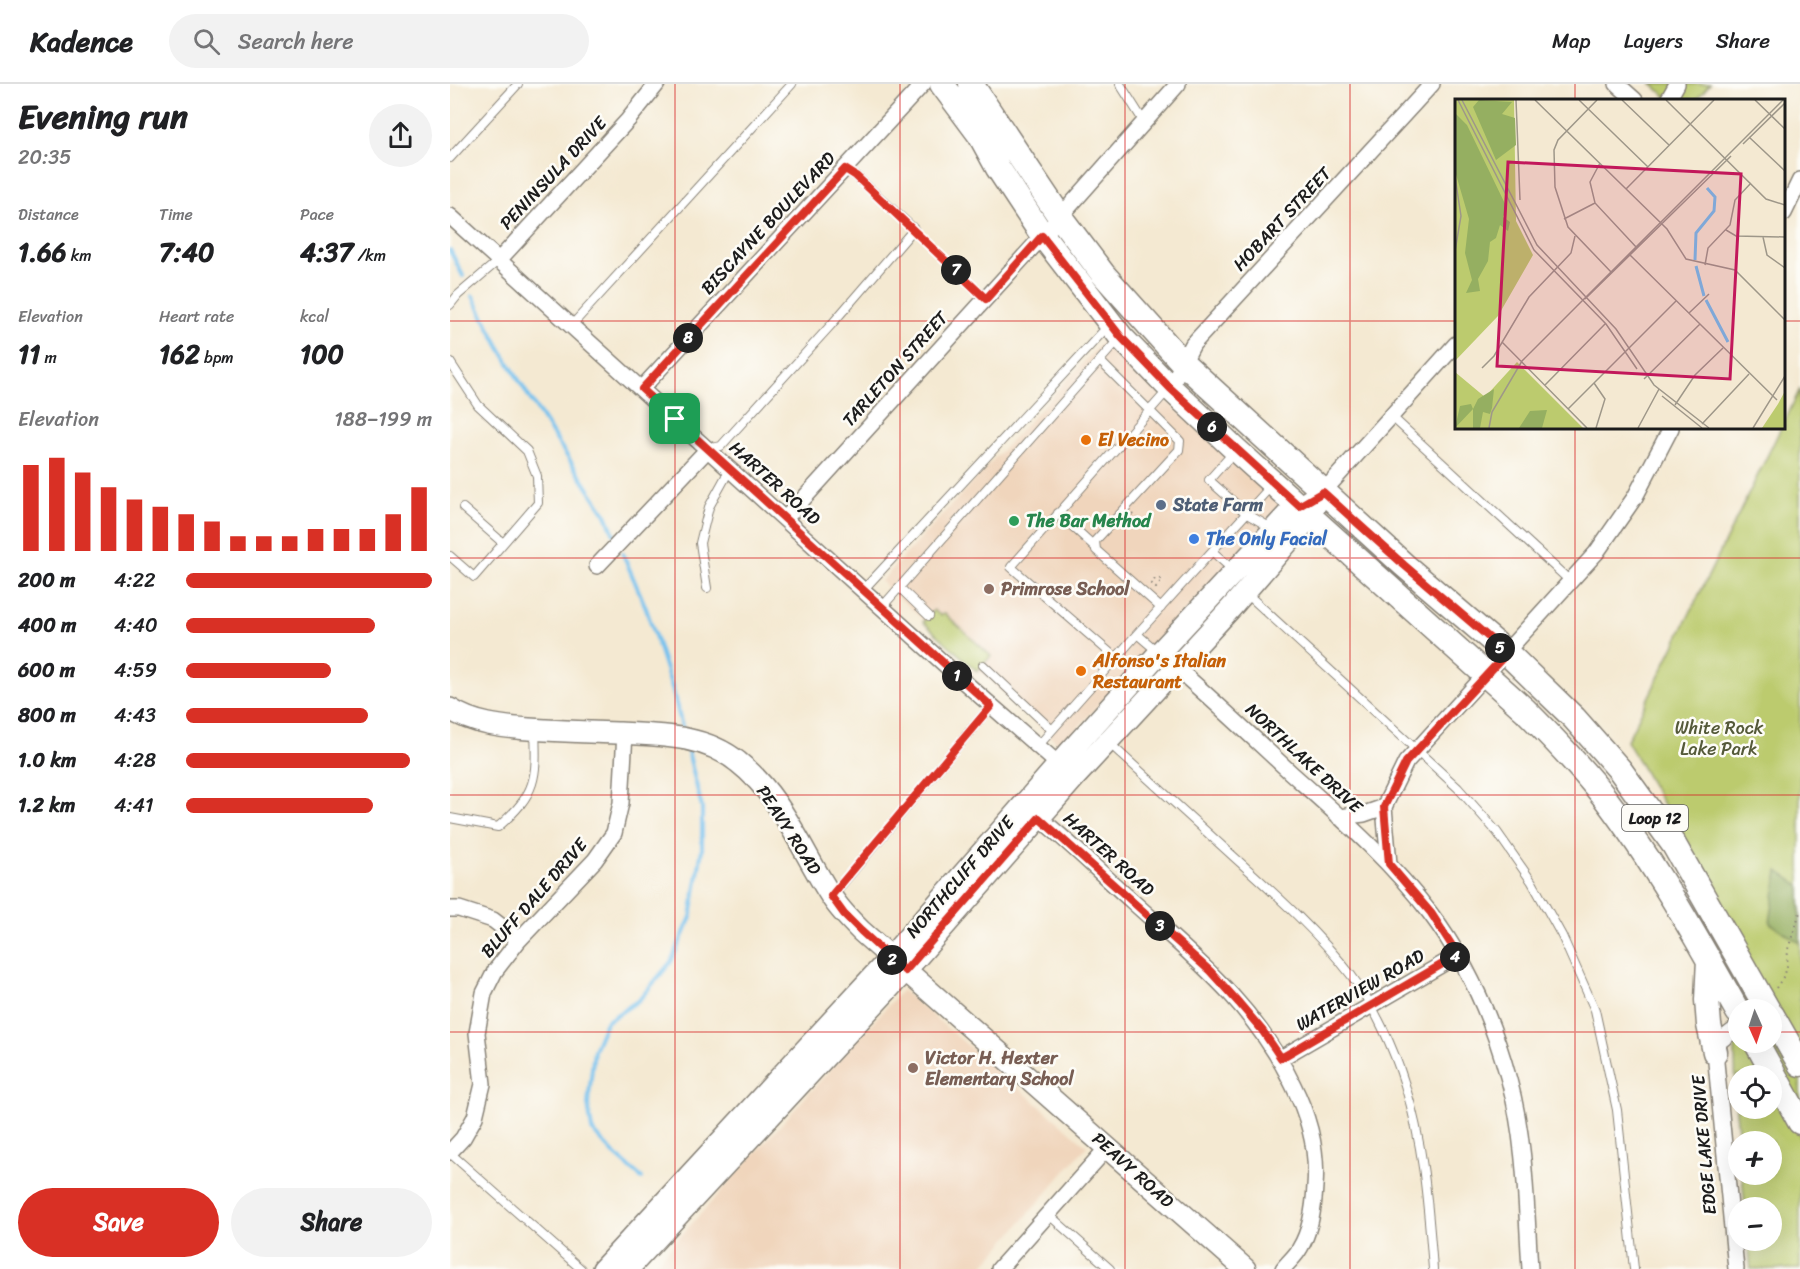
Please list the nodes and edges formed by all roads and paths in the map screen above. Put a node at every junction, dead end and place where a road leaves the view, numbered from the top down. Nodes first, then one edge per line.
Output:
1 (518, 84) edge
2 (657, 84) edge
3 (792, 84) edge
4 (923, 84) edge
5 (942, 84) edge
6 (970, 84) edge
7 (1120, 84) edge
8 (1178, 84) edge
9 (1432, 84) edge
10 (1617, 84) edge
11 (1677, 84) edge
12 (1634, 99) edge
13 (1669, 99) edge
14 (1144, 122) junction
15 (450, 158) edge
16 (845, 169) junction
17 (1800, 180) edge
18 (1785, 211) edge
19 (450, 216) edge
20 (1060, 217) junction
21 (914, 229) junction
22 (1042, 236) junction
23 (498, 260) junction
24 (986, 299) junction
25 (450, 305) edge
26 (571, 326) junction
27 (1116, 330) junction
28 (1455, 345) edge
29 (1100, 361) junction
30 (450, 363) edge
31 (1183, 363) junction
32 (1170, 388) junction
33 (642, 389) junction
34 (1150, 412) junction
35 (1391, 416) junction
36 (1670, 429) edge
37 (708, 449) junction
38 (1236, 450) junction
39 (730, 469) junction
40 (1273, 483) junction
41 (1323, 492) junction
42 (463, 508) dead end
43 (1304, 511) junction
44 (1058, 513) junction
45 (1247, 514) junction
46 (785, 519) junction
47 (1139, 520) dead end
48 (1140, 525) dead end
49 (1274, 529) junction
50 (503, 543) junction
51 (1094, 546) junction
52 (1213, 552) junction
53 (450, 556) edge
54 (597, 566) dead end
55 (1235, 572) junction
56 (1161, 578) dead end
57 (1155, 579) dead end
58 (1570, 582) junction
59 (899, 587) junction
60 (707, 588) dead end
61 (864, 590) junction
62 (1245, 591) junction
63 (882, 607) junction
64 (1161, 608) junction
65 (929, 615) dead end
66 (1137, 634) junction
67 (1159, 653) junction
68 (1507, 653) junction
69 (1116, 658) junction
70 (983, 665) dead end
71 (1176, 667) junction
72 (1486, 674) junction
73 (991, 706) junction
74 (450, 709) edge
75 (535, 729) junction
76 (1052, 729) junction
77 (625, 733) junction
78 (1107, 741) junction
79 (1038, 746) junction
80 (1416, 750) junction
81 (1066, 771) junction
82 (1384, 807) junction
83 (1031, 811) junction
84 (1339, 817) junction
85 (450, 818) edge
86 (1389, 864) junction
87 (831, 896) junction
88 (450, 909) edge
89 (1800, 912) edge
90 (519, 940) junction
91 (1458, 955) junction
92 (1708, 959) junction
93 (898, 964) junction
94 (1731, 999) edge
95 (1762, 999) edge
96 (1772, 999) edge
97 (1371, 1006) junction
98 (1782, 1032) edge
99 (1728, 1035) edge
100 (1715, 1052) junction
101 (1762, 1053) edge
102 (1281, 1058) junction
103 (1800, 1064) edge
104 (1800, 1122) edge
105 (1108, 1147) junction
106 (450, 1153) edge
107 (1048, 1214) junction
108 (581, 1269) edge
109 (603, 1269) edge
110 (628, 1269) edge
111 (999, 1269) edge
112 (1110, 1269) edge
113 (1245, 1269) edge
114 (1283, 1269) edge
115 (1433, 1269) edge
116 (1530, 1269) edge
117 (1634, 1269) edge
118 (1736, 1269) edge

1 - 15 lane
2 - 23 street, PENINSULA DRIVE
3 - 26 lane
4 - 16 street, BISCAYNE BOULEVARD
5 - 22 main road, Loop 12
6 - 20 main road, Loop 12
7 - 14 lane
8 - 14 street, TARLETON STREET
9 - 31 street, HOBART STREET
10 - 12 street
11 - 13 street
14 - 20 street, TARLETON STREET
16 - 21 lane
16 - 33 street, BISCAYNE BOULEVARD
17 - 18 street
19 - 23 street, HARTER ROAD
20 - 22 street, TARLETON STREET
20 - 31 main road, Loop 12
21 - 24 path
21 - 37 lane
22 - 24 street, TARLETON STREET
22 - 27 main road, Loop 12
23 - 25 lane
23 - 26 street, HARTER ROAD
24 - 46 street, TARLETON STREET
26 - 33 street, HARTER ROAD
27 - 29 lane
27 - 32 main road, Loop 12
27 - 61 lane
28 - 35 street, NORTHCLIFF DRIVE
29 - 34 lane
29 - 59 lane
30 - 50 lane
31 - 32 street, HOBART STREET
31 - 41 main road, Loop 12
32 - 34 lane
32 - 38 main road, Loop 12
33 - 37 street, HARTER ROAD
34 - 44 lane
34 - 51 lane
35 - 41 street, NORTHCLIFF DRIVE
35 - 58 lane
36 - 58 street
37 - 39 street, HARTER ROAD
37 - 54 street
38 - 40 main road, Loop 12
38 - 45 lane
39 - 46 street, HARTER ROAD
39 - 60 lane
40 - 43 main road, Loop 12
40 - 45 lane
41 - 43 street, NORTHCLIFF DRIVE
41 - 68 main road, Loop 12
42 - 50 lane
43 - 49 street, NORTHCLIFF DRIVE
43 - 62 street, NORTHCLIFF DRIVE
43 - 72 main road, Loop 12
44 - 51 lane
44 - 69 lane
45 - 49 lane
45 - 52 lane
46 - 61 street, HARTER ROAD
47 - 48 path
49 - 55 street, NORTHCLIFF DRIVE
50 - 53 lane
51 - 64 lane
52 - 55 lane
52 - 64 lane
55 - 67 street, NORTHCLIFF DRIVE
56 - 57 path
58 - 68 street
59 - 63 lane
59 - 65 lane
61 - 63 street, HARTER ROAD
62 - 71 street, NORTHCLIFF DRIVE
62 - 80 lane
63 - 73 street, HARTER ROAD
64 - 66 lane
66 - 67 lane
66 - 69 lane
67 - 71 street, NORTHLAKE DRIVE
67 - 81 street, NORTHCLIFF DRIVE
68 - 72 street
68 - 95 main road, Loop 12
69 - 76 lane
70 - 76 lane
71 - 78 street, NORTHCLIFF DRIVE
71 - 84 street, NORTHLAKE DRIVE
72 - 80 street
72 - 92 main road, Loop 12
73 - 79 street, HARTER ROAD
73 - 87 lane
74 - 75 street, PEAVY ROAD
75 - 77 street, PEAVY ROAD
75 - 85 lane
76 - 79 lane
77 - 87 street, PEAVY ROAD
77 - 90 street, BLUFF DALE DRIVE
78 - 81 street, NORTHCLIFF DRIVE
78 - 97 lane
79 - 81 street, HARTER ROAD
80 - 82 street
80 - 117 lane
81 - 83 street, NORTHCLIFF DRIVE
82 - 84 street
82 - 86 street
83 - 93 street, NORTHCLIFF DRIVE
83 - 102 street, HARTER ROAD
84 - 86 street, NORTHLAKE DRIVE
86 - 91 street, NORTHLAKE DRIVE
87 - 93 street, PEAVY ROAD
88 - 90 street
89 - 96 path
90 - 106 street, BLUFF DALE DRIVE
91 - 97 street, WATERVIEW ROAD
91 - 116 street, NORTHLAKE DRIVE
92 - 94 main road, Loop 12
92 - 100 main road
93 - 105 street, PEAVY ROAD
93 - 109 street, NORTHCLIFF DRIVE
93 - 110 street, NORTHCLIFF DRIVE
97 - 102 street, WATERVIEW ROAD
97 - 115 lane
98 - 103 main road
99 - 100 street, EDGE LAKE DRIVE
100 - 118 street, EDGE LAKE DRIVE
101 - 104 main road
102 - 114 street, HARTER ROAD
105 - 107 street
105 - 113 street, PEAVY ROAD
106 - 108 lane
107 - 111 street
107 - 112 lane

